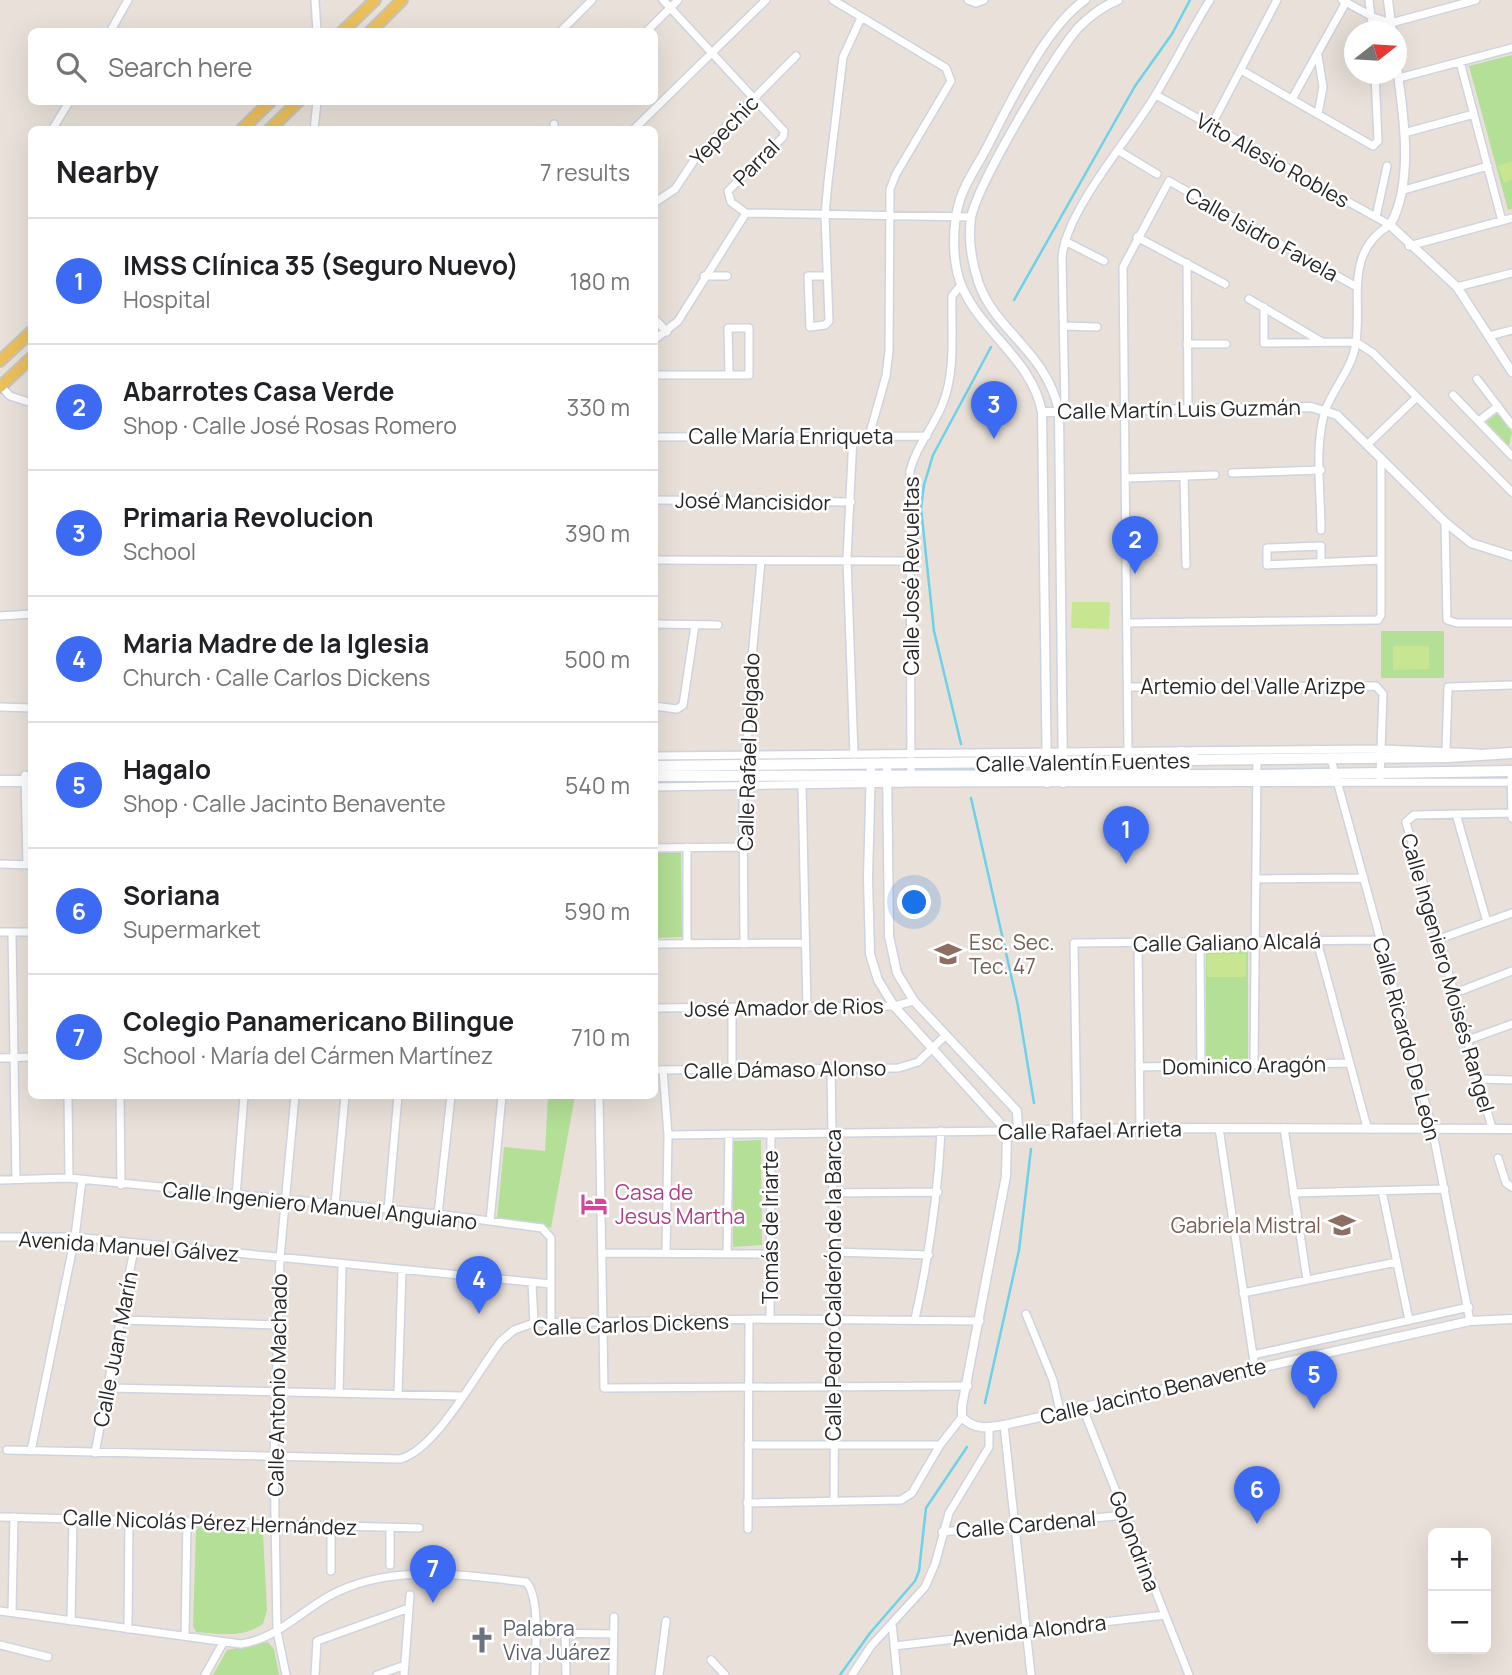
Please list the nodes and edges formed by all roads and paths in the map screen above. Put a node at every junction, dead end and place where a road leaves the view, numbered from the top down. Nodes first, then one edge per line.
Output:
1 (128, 0) edge
2 (315, 0) edge
3 (375, 0) edge
4 (402, 0) edge
5 (592, 0) edge
6 (663, 0) edge
7 (678, 0) edge
8 (766, 0) edge
9 (833, 0) edge
10 (968, 0) edge
11 (1085, 0) edge
12 (1118, 0) edge
13 (1210, 0) edge
14 (1278, 0) edge
15 (1369, 0) edge
16 (1388, 0) edge
17 (1476, 0) edge
18 (1344, 1) edge
19 (981, 2) edge
20 (846, 3) edge
21 (670, 8) junction
22 (1373, 17) junction
23 (860, 18) junction
24 (1373, 21) edge
25 (1381, 21) edge
26 (1391, 21) edge
27 (1407, 22) edge
28 (112, 28) edge
29 (317, 28) edge
30 (346, 28) edge
31 (374, 28) edge
32 (564, 28) edge
33 (650, 28) edge
34 (1054, 33) junction
35 (1067, 42) junction
36 (1512, 48) edge
37 (713, 52) junction
38 (1318, 55) junction
39 (796, 56) dead end
40 (1460, 62) junction
41 (1241, 70) junction
42 (1407, 76) edge
43 (1375, 84) edge
44 (1400, 84) edge
45 (1156, 95) junction
46 (756, 97) junction
47 (1292, 99) junction
48 (67, 105) edge
49 (267, 105) edge
50 (295, 105) edge
51 (317, 105) edge
52 (1318, 114) junction
53 (1474, 114) junction
54 (54, 126) edge
55 (245, 126) edge
56 (272, 126) edge
57 (314, 126) edge
58 (637, 126) edge
59 (1211, 126) junction
60 (1404, 133) junction
61 (1119, 151) junction
62 (1387, 166) dead end
63 (1488, 166) junction
64 (1157, 174) dead end
65 (1404, 190) junction
66 (658, 200) edge
67 (746, 213) junction
68 (825, 215) junction
69 (888, 215) junction
70 (955, 217) junction
71 (971, 217) junction
72 (1376, 217) junction
73 (1512, 218) edge
74 (1502, 221) junction
75 (1390, 225) junction
76 (1137, 237) junction
77 (1065, 241) junction
78 (1409, 246) junction
79 (1104, 261) dead end
80 (1187, 263) junction
81 (1512, 273) edge
82 (704, 276) junction
83 (727, 276) dead end
84 (827, 276) junction
85 (1225, 284) dead end
86 (961, 285) junction
87 (1355, 286) junction
88 (1457, 287) junction
89 (1249, 299) dead end
90 (1264, 307) junction
91 (658, 322) edge
92 (1063, 326) junction
93 (1097, 327) dead end
94 (1512, 330) edge
95 (667, 332) junction
96 (28, 335) edge
97 (1489, 337) junction
98 (658, 338) edge
99 (1323, 342) junction
100 (1356, 342) junction
101 (1187, 344) junction
102 (1226, 344) dead end
103 (0, 360) edge
104 (28, 361) edge
105 (1512, 372) edge
106 (729, 374) junction
107 (658, 375) edge
108 (1477, 379) dead end
109 (0, 386) edge
110 (1453, 395) dead end
111 (1417, 397) junction
112 (28, 402) edge
113 (1498, 407) junction
114 (1326, 409) junction
115 (1125, 410) junction
116 (1188, 410) junction
117 (1062, 411) junction
118 (1042, 412) junction
119 (1479, 421) junction
120 (1512, 425) edge
121 (853, 436) junction
122 (869, 436) junction
123 (927, 436) junction
124 (658, 437) edge
125 (1368, 444) junction
126 (1511, 454) edge
127 (1381, 458) junction
128 (1321, 470) junction
129 (1232, 473) dead end
130 (1215, 475) dead end
131 (1184, 476) junction
132 (1126, 478) junction
133 (1512, 492) edge
134 (658, 500) edge
135 (851, 502) junction
136 (1445, 522) junction
137 (1321, 530) dead end
138 (1512, 556) edge
139 (847, 559) junction
140 (1381, 559) junction
141 (658, 560) edge
142 (761, 561) junction
143 (908, 561) junction
144 (1321, 562) junction
145 (1186, 565) dead end
146 (28, 614) edge
147 (0, 617) edge
148 (1127, 623) junction
149 (1512, 623) edge
150 (658, 624) edge
151 (695, 625) junction
152 (718, 625) dead end
153 (1512, 685) edge
154 (1128, 687) junction
155 (658, 706) edge
156 (0, 707) edge
157 (28, 708) edge
158 (1446, 750) junction
159 (1128, 752) junction
160 (1181, 752) junction
161 (1512, 753) edge
162 (1381, 754) junction
163 (854, 755) junction
164 (1485, 755) junction
165 (658, 757) edge
166 (1047, 758) junction
167 (1063, 758) junction
168 (911, 759) junction
169 (1331, 759) junction
170 (1257, 760) junction
171 (1198, 761) junction
172 (871, 764) junction
173 (658, 766) edge
174 (745, 770) junction
175 (887, 774) junction
176 (0, 775) edge
177 (1511, 775) edge
178 (658, 776) edge
179 (28, 778) edge
180 (1336, 778) junction
181 (1380, 778) junction
182 (911, 779) junction
183 (1047, 779) junction
184 (1063, 779) junction
185 (1256, 779) junction
186 (870, 780) junction
187 (0, 781) edge
188 (803, 785) junction
189 (658, 786) edge
190 (1456, 814) junction
191 (1511, 816) edge
192 (743, 846) junction
193 (658, 848) edge
194 (687, 848) junction
195 (0, 864) edge
196 (28, 865) edge
197 (1364, 878) junction
198 (1256, 879) junction
199 (1512, 913) edge
200 (1488, 922) junction
201 (0, 932) edge
202 (12, 932) junction
203 (28, 932) edge
204 (1439, 939) junction
205 (1381, 940) junction
206 (1317, 941) junction
207 (1255, 942) junction
208 (806, 943) junction
209 (1138, 943) junction
210 (1200, 943) junction
211 (658, 944) edge
212 (687, 944) junction
213 (744, 944) junction
214 (1512, 971) edge
215 (1455, 993) junction
216 (914, 1001) junction
217 (894, 1006) junction
218 (658, 1008) edge
219 (732, 1008) junction
220 (807, 1008) junction
221 (1512, 1024) edge
222 (946, 1035) junction
223 (1468, 1040) junction
224 (935, 1048) junction
225 (15, 1057) junction
226 (28, 1057) edge
227 (0, 1058) edge
228 (1348, 1063) junction
229 (1254, 1064) junction
230 (1201, 1066) junction
231 (1139, 1067) junction
232 (732, 1069) junction
233 (831, 1069) junction
234 (659, 1070) edge
235 (1480, 1079) junction
236 (1512, 1080) edge
237 (68, 1099) edge
238 (120, 1099) edge
239 (244, 1099) edge
240 (295, 1099) edge
241 (345, 1099) edge
242 (398, 1099) edge
243 (451, 1099) edge
244 (502, 1099) edge
245 (599, 1099) edge
246 (1367, 1127) junction
247 (1140, 1128) junction
248 (1219, 1128) junction
249 (1284, 1128) junction
250 (1432, 1128) junction
251 (1492, 1128) junction
252 (1077, 1129) junction
253 (1512, 1129) edge
254 (941, 1130) junction
255 (1018, 1130) junction
256 (1007, 1131) junction
257 (832, 1133) junction
258 (729, 1134) junction
259 (668, 1135) junction
260 (771, 1135) junction
261 (1498, 1158) dead end
262 (69, 1178) junction
263 (16, 1179) junction
264 (0, 1180) edge
265 (82, 1180) junction
266 (121, 1185) junction
267 (1512, 1188) edge
268 (1445, 1189) junction
269 (1381, 1191) junction
270 (938, 1192) junction
271 (833, 1193) junction
272 (1293, 1193) junction
273 (236, 1196) junction
274 (284, 1201) junction
275 (335, 1205) junction
276 (388, 1210) junction
277 (438, 1214) junction
278 (490, 1222) junction
279 (0, 1237) edge
280 (75, 1237) junction
281 (135, 1244) junction
282 (834, 1252) junction
283 (666, 1253) junction
284 (603, 1254) junction
285 (727, 1254) junction
286 (770, 1254) junction
287 (929, 1255) junction
288 (280, 1258) junction
289 (1397, 1262) junction
290 (342, 1265) junction
291 (402, 1270) junction
292 (1307, 1280) junction
293 (532, 1283) junction
294 (551, 1284) junction
295 (1243, 1293) junction
296 (1469, 1307) junction
297 (1026, 1314) dead end
298 (770, 1319) junction
299 (915, 1319) junction
300 (1512, 1319) edge
301 (122, 1320) junction
302 (749, 1320) junction
303 (835, 1320) junction
304 (1409, 1320) junction
305 (980, 1321) junction
306 (1471, 1321) junction
307 (551, 1322) junction
308 (534, 1323) junction
309 (605, 1323) junction
310 (278, 1325) junction
311 (1253, 1355) junction
312 (1255, 1368) junction
313 (834, 1386) junction
314 (968, 1386) junction
315 (749, 1387) junction
316 (108, 1388) junction
317 (276, 1392) junction
318 (339, 1393) junction
319 (398, 1394) junction
320 (461, 1396) junction
321 (1082, 1406) junction
322 (1060, 1412) junction
323 (962, 1417) junction
324 (1004, 1425) junction
325 (989, 1428) junction
326 (748, 1445) junction
327 (833, 1445) junction
328 (940, 1445) junction
329 (7, 1450) dead end
330 (31, 1451) junction
331 (95, 1453) junction
332 (274, 1457) junction
333 (834, 1501) junction
334 (747, 1503) junction
335 (1126, 1515) junction
336 (1, 1517) edge
337 (14, 1517) junction
338 (73, 1517) junction
339 (129, 1520) junction
340 (187, 1521) junction
341 (275, 1524) junction
342 (331, 1525) junction
343 (1015, 1526) junction
344 (390, 1528) junction
345 (419, 1528) dead end
346 (748, 1529) dead end
347 (942, 1532) junction
348 (390, 1565) dead end
349 (331, 1571) dead end
350 (410, 1595) dead end
351 (409, 1608) junction
352 (0, 1611) edge
353 (12, 1612) junction
354 (1165, 1615) junction
355 (614, 1617) dead end
356 (71, 1621) junction
357 (666, 1621) dead end
358 (891, 1623) junction
359 (128, 1629) junction
360 (1027, 1630) junction
361 (277, 1631) junction
362 (565, 1632) junction
363 (549, 1633) dead end
364 (613, 1634) junction
365 (185, 1636) junction
366 (223, 1643) junction
367 (0, 1646) edge
368 (894, 1646) junction
369 (48, 1657) dead end
370 (711, 1660) dead end
371 (405, 1665) junction
372 (205, 1675) edge
373 (286, 1675) edge
374 (315, 1675) edge
375 (377, 1675) edge
376 (404, 1675) edge
377 (535, 1675) edge
378 (566, 1675) edge
379 (613, 1675) edge
380 (659, 1675) edge
381 (725, 1675) edge
382 (852, 1675) edge
383 (897, 1675) edge
384 (1031, 1675) edge
385 (1189, 1675) edge

1 - 28 street
2 - 29 street
3 - 30 main road
4 - 31 main road
5 - 32 street
6 - 21 street
7 - 21 street
8 - 37 street
9 - 20 street
10 - 19 street
11 - 34 street
12 - 35 street
13 - 45 street
14 - 41 street
15 - 22 street
16 - 26 street
17 - 27 street
18 - 22 street
18 - 38 street
20 - 23 street
21 - 33 street
21 - 37 street
22 - 24 street
22 - 25 street
23 - 68 street
23 - 69 street
34 - 35 street
34 - 70 street
35 - 71 street
36 - 40 street
37 - 46 street
37 - 58 street
38 - 47 street
38 - 52 street
39 - 46 street, Yepechic
40 - 42 street
40 - 53 street
41 - 47 street
41 - 59 street
43 - 52 street
44 - 60 street
45 - 59 street, Vito Alesio Robles
45 - 61 street
46 - 66 street, Yepechic
46 - 67 street, Parral
47 - 52 street
48 - 54 street
49 - 55 main road
50 - 56 main road
51 - 57 street
53 - 60 street
53 - 63 street
59 - 72 street, Vito Alesio Robles
60 - 65 street
61 - 64 street
61 - 77 street
62 - 72 street
63 - 65 street
63 - 74 street
65 - 75 street
67 - 68 street
67 - 82 street
68 - 69 street
68 - 84 street
69 - 70 street
69 - 122 street
70 - 71 street
70 - 86 street
71 - 117 street
72 - 75 street, Vito Alesio Robles
73 - 74 street
74 - 78 street
75 - 78 street
75 - 87 street
76 - 80 street
76 - 87 street, Calle Isidro Favela
76 - 115 street
77 - 79 street
77 - 92 street
78 - 88 street
80 - 85 street
80 - 101 street
81 - 88 street
82 - 83 street
82 - 95 street
84 - 84 street
86 - 118 street
86 - 123 street, Calle José Revueltas
87 - 100 street
88 - 97 street
89 - 90 street
90 - 99 street
90 - 99 street
91 - 95 street
92 - 93 street
92 - 117 street
94 - 97 street
95 - 98 street
96 - 103 main road
97 - 105 street
99 - 100 street
100 - 111 street
100 - 114 street
101 - 102 street
101 - 116 street
104 - 109 main road
106 - 106 street
106 - 107 street
108 - 113 street
109 - 112 street
110 - 119 street
111 - 125 street
111 - 133 street
113 - 119 street
113 - 120 street
114 - 116 street, Calle Martín Luis Guzmán
114 - 125 street, Calle Martín Luis Guzmán
114 - 128 street
115 - 116 street, Calle Martín Luis Guzmán
115 - 117 street, Calle Martín Luis Guzmán
115 - 132 street
117 - 118 street, Calle Martín Luis Guzmán
117 - 167 street
118 - 166 street
119 - 126 street
121 - 122 street, Calle María Enriqueta
121 - 124 street, Calle María Enriqueta
121 - 135 street
122 - 123 street, Calle María Enriqueta
123 - 143 street, Calle José Revueltas
125 - 127 street, Calle Martín Luis Guzmán
127 - 136 street, Calle Martín Luis Guzmán
127 - 140 street
128 - 129 street
128 - 137 street
130 - 131 street
131 - 132 street
131 - 145 street
132 - 148 street
134 - 135 street, José Mancisidor
135 - 139 street
136 - 138 street, Calle Martín Luis Guzmán
136 - 149 street
139 - 142 street
139 - 143 street
139 - 163 street
140 - 144 street
140 - 148 street
141 - 142 street
142 - 174 street, Calle Rafael Delgado
143 - 168 street, Calle José Revueltas
144 - 144 street
146 - 147 street
148 - 154 street
150 - 151 street
151 - 152 street
151 - 155 street
153 - 158 street
154 - 159 street
154 - 162 street, Artemio del Valle Arizpe
156 - 157 street
158 - 162 street
158 - 164 street
159 - 160 street
159 - 167 street
160 - 162 street
160 - 171 main road
161 - 164 main road, Calle Valentín Fuentes
162 - 164 main road, Calle Valentín Fuentes
162 - 169 main road, Calle Valentín Fuentes
162 - 181 street
163 - 168 street
163 - 174 street
165 - 174 street
166 - 167 main road, Calle Valentín Fuentes
166 - 168 main road, Calle Valentín Fuentes
166 - 183 street
167 - 171 main road, Calle Valentín Fuentes
167 - 184 street
168 - 175 main road, Calle Valentín Fuentes
168 - 182 street, Calle José Revueltas
169 - 170 main road, Calle Valentín Fuentes
169 - 180 street, Calle Ricardo De León
170 - 171 main road, Calle Valentín Fuentes
170 - 185 street
172 - 174 main road, Calle Valentín Fuentes
172 - 175 main road, Calle Valentín Fuentes
172 - 186 street
173 - 174 main road, Calle Valentín Fuentes
174 - 178 main road, Calle Valentín Fuentes
174 - 186 main road, Calle Valentín Fuentes
174 - 188 street
174 - 189 street
174 - 192 street, Calle Rafael Delgado
175 - 182 main road, Calle Valentín Fuentes
175 - 186 main road, Calle Valentín Fuentes
175 - 216 street
176 - 179 main road
177 - 181 main road, Calle Valentín Fuentes
177 - 191 street
179 - 187 main road
180 - 181 main road, Calle Valentín Fuentes
180 - 185 main road, Calle Valentín Fuentes
180 - 197 street, Calle Ricardo De León
182 - 183 main road, Calle Valentín Fuentes
183 - 184 main road, Calle Valentín Fuentes
184 - 185 main road, Calle Valentín Fuentes
185 - 198 street
186 - 188 street
186 - 217 street
188 - 208 street
190 - 191 street
190 - 200 street
190 - 204 street, Calle Ingeniero Moisés Rangel
192 - 194 street
192 - 213 street, Calle Rafael Delgado
193 - 194 street
194 - 212 street
195 - 196 street
197 - 198 street
197 - 205 street, Calle Ricardo De León
198 - 207 street
199 - 200 street
200 - 204 street
201 - 202 street
202 - 203 street
202 - 225 street
204 - 215 street, Calle Ingeniero Moisés Rangel
205 - 206 street, Calle Galiano Alcalá
205 - 250 street, Calle Ricardo De León
206 - 207 street, Calle Galiano Alcalá
206 - 228 street
207 - 210 street, Calle Galiano Alcalá
207 - 229 street
208 - 213 street
208 - 220 street
209 - 210 street, Calle Galiano Alcalá
209 - 231 street
209 - 252 street, Calle Galiano Alcalá
210 - 230 street
211 - 212 street
212 - 213 street
214 - 215 street
215 - 223 street, Calle Ingeniero Moisés Rangel
216 - 217 street, José Amador de Rios
216 - 222 street
217 - 220 street, José Amador de Rios
217 - 224 street
218 - 219 street, José Amador de Rios
219 - 220 street, José Amador de Rios
219 - 232 street
221 - 223 street
222 - 224 street, Calle Dámaso Alonso
222 - 255 street
223 - 235 street, Calle Ingeniero Moisés Rangel
224 - 233 street, Calle Dámaso Alonso
224 - 256 street
225 - 226 street
225 - 227 street
225 - 263 street
228 - 229 street, Dominico Aragón
228 - 246 street
229 - 230 street, Dominico Aragón
230 - 231 street, Dominico Aragón
231 - 247 street
232 - 233 street, Calle Dámaso Alonso
232 - 234 street, Calle Dámaso Alonso
233 - 257 street, Calle Pedro Calderón de la Barca
234 - 259 street
235 - 236 street
235 - 251 street, Calle Ingeniero Moisés Rangel
237 - 262 street
238 - 266 street
239 - 273 street
240 - 274 street, Calle Antonio Machado
241 - 275 street
242 - 276 street
243 - 277 street
244 - 278 street
245 - 284 street
246 - 249 street, Calle Rafael Arrieta
246 - 250 street, Calle Rafael Arrieta
247 - 248 street, Calle Rafael Arrieta
247 - 252 street, Calle Rafael Arrieta
248 - 249 street, Calle Rafael Arrieta
248 - 295 street
249 - 272 street
250 - 251 street, Calle Rafael Arrieta
250 - 268 street, Calle Ricardo De León
251 - 253 street, Calle Rafael Arrieta
252 - 255 street, Calle Rafael Arrieta
254 - 256 street, Calle Rafael Arrieta
254 - 257 street, Calle Rafael Arrieta
254 - 270 street
255 - 256 street, Calle Rafael Arrieta
256 - 305 street
257 - 260 street, Calle Rafael Arrieta
257 - 271 street, Calle Pedro Calderón de la Barca
258 - 259 street, Calle Rafael Arrieta
258 - 260 street, Calle Rafael Arrieta
258 - 285 street
259 - 283 street
260 - 286 street, Tomás de Iriarte
261 - 267 street
262 - 263 street, Calle Ingeniero Manuel Anguiano
262 - 265 street, Calle Ingeniero Manuel Anguiano
263 - 264 street, Calle Ingeniero Manuel Anguiano
265 - 266 street, Calle Ingeniero Manuel Anguiano
265 - 280 street
266 - 273 street, Calle Ingeniero Manuel Anguiano
268 - 269 street
268 - 296 street, Calle Ricardo De León
269 - 272 street
269 - 289 street
270 - 271 street
270 - 287 street
271 - 282 street, Calle Pedro Calderón de la Barca
272 - 292 street
273 - 274 street, Calle Ingeniero Manuel Anguiano
274 - 275 street, Calle Ingeniero Manuel Anguiano
274 - 288 street, Calle Antonio Machado
275 - 276 street, Calle Ingeniero Manuel Anguiano
276 - 277 street, Calle Ingeniero Manuel Anguiano
277 - 278 street, Calle Ingeniero Manuel Anguiano
278 - 294 street, Calle Ingeniero Manuel Anguiano
279 - 280 street, Avenida Manuel Gálvez
280 - 281 street, Avenida Manuel Gálvez
280 - 330 street
281 - 288 street, Avenida Manuel Gálvez
281 - 301 street, Calle Juan Marín
282 - 287 street
282 - 303 street, Calle Pedro Calderón de la Barca
283 - 284 street
283 - 285 street
284 - 309 street
285 - 286 street
286 - 298 street, Tomás de Iriarte
287 - 299 street
288 - 290 street, Avenida Manuel Gálvez
288 - 310 street, Calle Antonio Machado
289 - 292 street
289 - 304 street
290 - 291 street, Avenida Manuel Gálvez
290 - 318 street
291 - 293 street, Avenida Manuel Gálvez
291 - 319 street
292 - 295 street
293 - 294 street, Avenida Manuel Gálvez
293 - 308 street
294 - 307 street, Calle Ingeniero Manuel Anguiano
295 - 311 street
296 - 304 street
296 - 306 street, Calle Ricardo De León
297 - 322 street
298 - 302 street, Calle Carlos Dickens
298 - 303 street, Calle Carlos Dickens
299 - 303 street, Calle Carlos Dickens
299 - 305 street, Calle Carlos Dickens
300 - 306 street, Calle Jacinto Benavente
301 - 310 street
301 - 316 street, Calle Juan Marín
302 - 309 street, Calle Carlos Dickens
302 - 315 street
303 - 313 street, Calle Pedro Calderón de la Barca
304 - 311 street
305 - 314 street
306 - 312 street, Calle Jacinto Benavente
307 - 308 street, Calle Carlos Dickens
307 - 309 street, Calle Carlos Dickens
308 - 320 street, Calle Carlos Dickens
309 - 315 street
310 - 317 street, Calle Antonio Machado
311 - 312 street
312 - 321 street, Calle Jacinto Benavente
313 - 314 street
313 - 315 street
313 - 327 street, Calle Pedro Calderón de la Barca
314 - 323 street
315 - 326 street
316 - 317 street
316 - 331 street, Calle Juan Marín
317 - 318 street
317 - 332 street, Calle Antonio Machado
318 - 319 street
319 - 320 street
320 - 332 street, Calle Carlos Dickens
321 - 322 street, Calle Jacinto Benavente
321 - 335 street, Golondrina
322 - 324 street, Calle Jacinto Benavente
323 - 325 street
323 - 328 street
324 - 325 street, Calle Jacinto Benavente
324 - 343 street
325 - 347 street
326 - 327 street
326 - 334 street
327 - 328 street
327 - 333 street, Calle Pedro Calderón de la Barca
328 - 333 street
329 - 330 street, Calle Carlos Dickens
330 - 331 street, Calle Carlos Dickens
331 - 332 street, Calle Carlos Dickens
332 - 341 street, Calle Antonio Machado
333 - 334 street
334 - 346 street
335 - 343 street, Calle Cardenal
335 - 354 street, Golondrina
336 - 337 street, Calle Nicolás Pérez Hernández
337 - 338 street, Calle Nicolás Pérez Hernández
337 - 353 street
338 - 339 street, Calle Nicolás Pérez Hernández
338 - 356 street
339 - 340 street, Calle Nicolás Pérez Hernández
339 - 359 street
340 - 341 street, Calle Nicolás Pérez Hernández
340 - 365 street
341 - 342 street, Calle Nicolás Pérez Hernández
341 - 361 street, Calle Antonio Machado
342 - 344 street, Calle Nicolás Pérez Hernández
342 - 349 street
343 - 347 street, Calle Cardenal
343 - 360 street
344 - 345 street, Calle Nicolás Pérez Hernández
344 - 348 street
347 - 358 street, Calle Cardenal
350 - 351 street
351 - 371 street
351 - 374 street
352 - 353 street
353 - 356 street
354 - 360 street, Avenida Alondra
354 - 385 street, Golondrina
355 - 364 street
356 - 359 street
357 - 380 street
358 - 368 street
358 - 382 street
359 - 365 street
360 - 368 street, Avenida Alondra
360 - 384 street
361 - 366 street
361 - 373 street, Calle Antonio Machado
361 - 377 street
362 - 363 street
362 - 364 street
362 - 378 street
364 - 379 street
365 - 366 street
366 - 372 street
367 - 369 street
368 - 383 street
370 - 381 street
371 - 375 street
371 - 376 street

